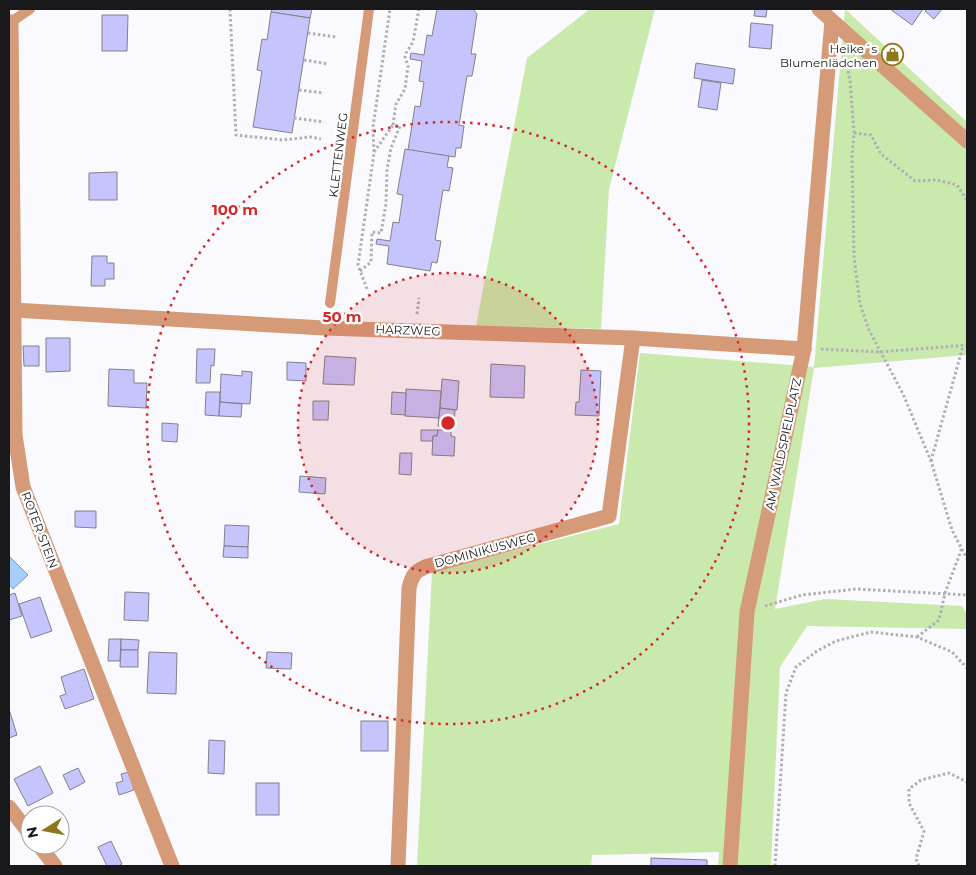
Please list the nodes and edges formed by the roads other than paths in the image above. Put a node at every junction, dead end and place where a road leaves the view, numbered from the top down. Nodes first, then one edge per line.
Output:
1 (30, 9) edge
2 (369, 9) edge
3 (819, 9) edge
4 (832, 21) junction
5 (11, 22) joint
6 (10, 65) edge
7 (967, 141) edge
8 (330, 303) dead end
9 (13, 310) junction
10 (634, 338) junction
11 (804, 349) junction
12 (9, 807) edge
13 (20, 821) edge
14 (46, 855) edge
15 (55, 866) edge
16 (172, 866) edge
17 (398, 866) edge
18 (730, 866) edge

1 - 5 lane
2 - 8 lane, KLETTENWEG
3 - 4 street
4 - 7 street
4 - 11 street, AM WALDSPIELPLATZ
5 - 6 street, ROTER STEIN
6 - 9 street, ROTER STEIN
9 - 10 street, HARZWEG
9 - 16 street, ROTER STEIN
10 - 11 street, HARZWEG
10 - 17 street, DOMINIKUSWEG
11 - 18 street, AM WALDSPIELPLATZ
12 - 13 street
14 - 15 street

